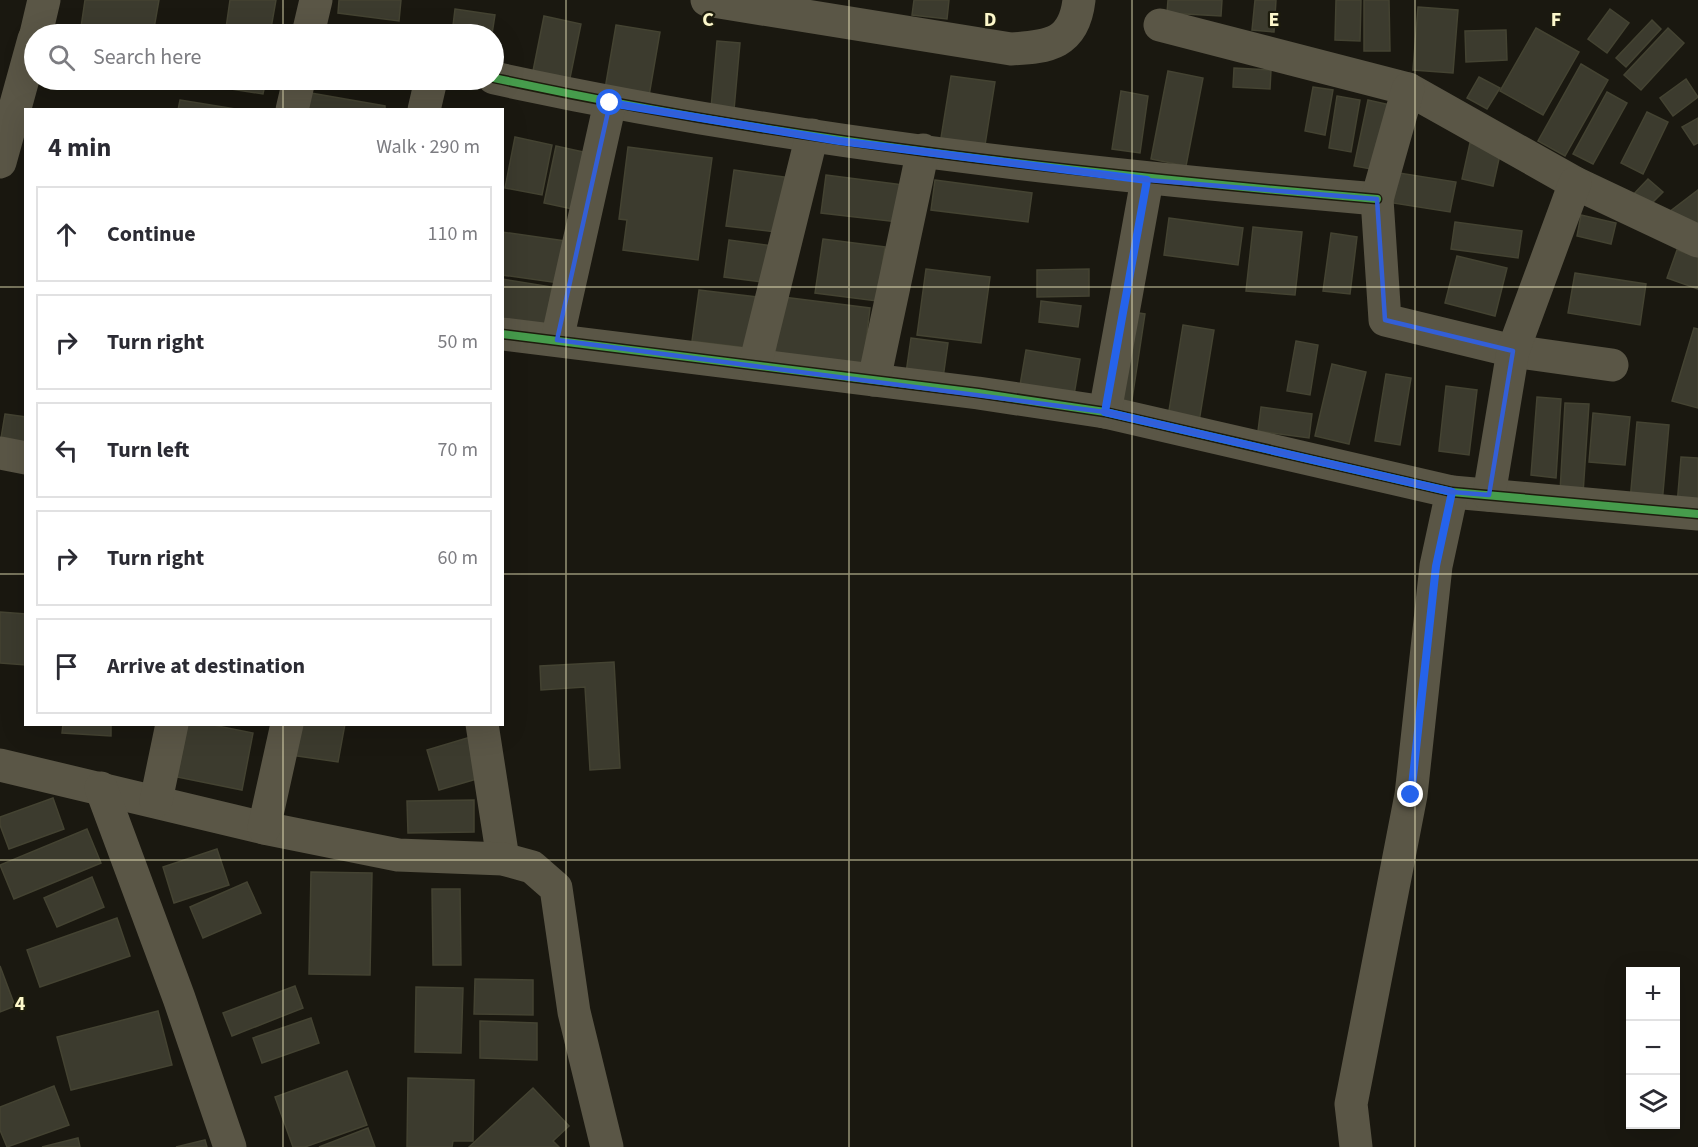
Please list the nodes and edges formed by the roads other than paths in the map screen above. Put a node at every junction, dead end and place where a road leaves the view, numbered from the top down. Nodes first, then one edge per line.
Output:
1 (44, 0) edge
2 (316, 0) edge
3 (707, 0) edge
4 (1079, 0) edge
5 (751, 3) edge
6 (38, 24) edge
7 (310, 24) edge
8 (1160, 25) dead end
9 (24, 76) edge
10 (504, 80) edge
11 (1408, 89) junction
12 (297, 90) edge
13 (428, 90) edge
14 (610, 103) junction
15 (292, 108) edge
16 (424, 108) edge
17 (812, 135) junction
18 (923, 150) junction
19 (0, 162) edge
20 (0, 169) edge
21 (24, 175) edge
22 (1147, 180) junction
23 (1575, 183) junction
24 (1377, 199) junction
25 (1698, 240) edge
26 (504, 334) edge
27 (557, 340) junction
28 (1513, 351) junction
29 (755, 365) junction
30 (1612, 365) dead end
31 (874, 380) junction
32 (1105, 412) junction
33 (0, 453) edge
34 (24, 458) edge
35 (1452, 492) junction
36 (1489, 495) junction
37 (1698, 514) edge
38 (172, 726) edge
39 (287, 726) edge
40 (482, 726) edge
41 (0, 765) edge
42 (101, 788) junction
43 (156, 801) junction
44 (264, 828) junction
45 (502, 860) junction
46 (230, 1147) edge
47 (607, 1147) edge
48 (1356, 1147) edge

1 - 6 street
2 - 7 street
3 - 5 street
4 - 5 street
8 - 11 street
9 - 19 street
10 - 14 street
11 - 23 street
11 - 24 street
12 - 15 street
13 - 16 street
14 - 17 street
14 - 27 street
17 - 18 street
17 - 29 street
18 - 22 street
18 - 31 street
20 - 21 street
22 - 24 street
22 - 32 street
23 - 25 street
23 - 28 street
24 - 28 street
26 - 27 street
27 - 29 street
28 - 30 street
28 - 36 street
29 - 31 street
31 - 32 street
32 - 35 street
33 - 34 street
35 - 36 street
35 - 48 street
36 - 37 street
38 - 43 street
39 - 44 street
40 - 45 street
41 - 42 street
42 - 43 street
42 - 46 street
43 - 44 street
44 - 45 street
45 - 47 street

